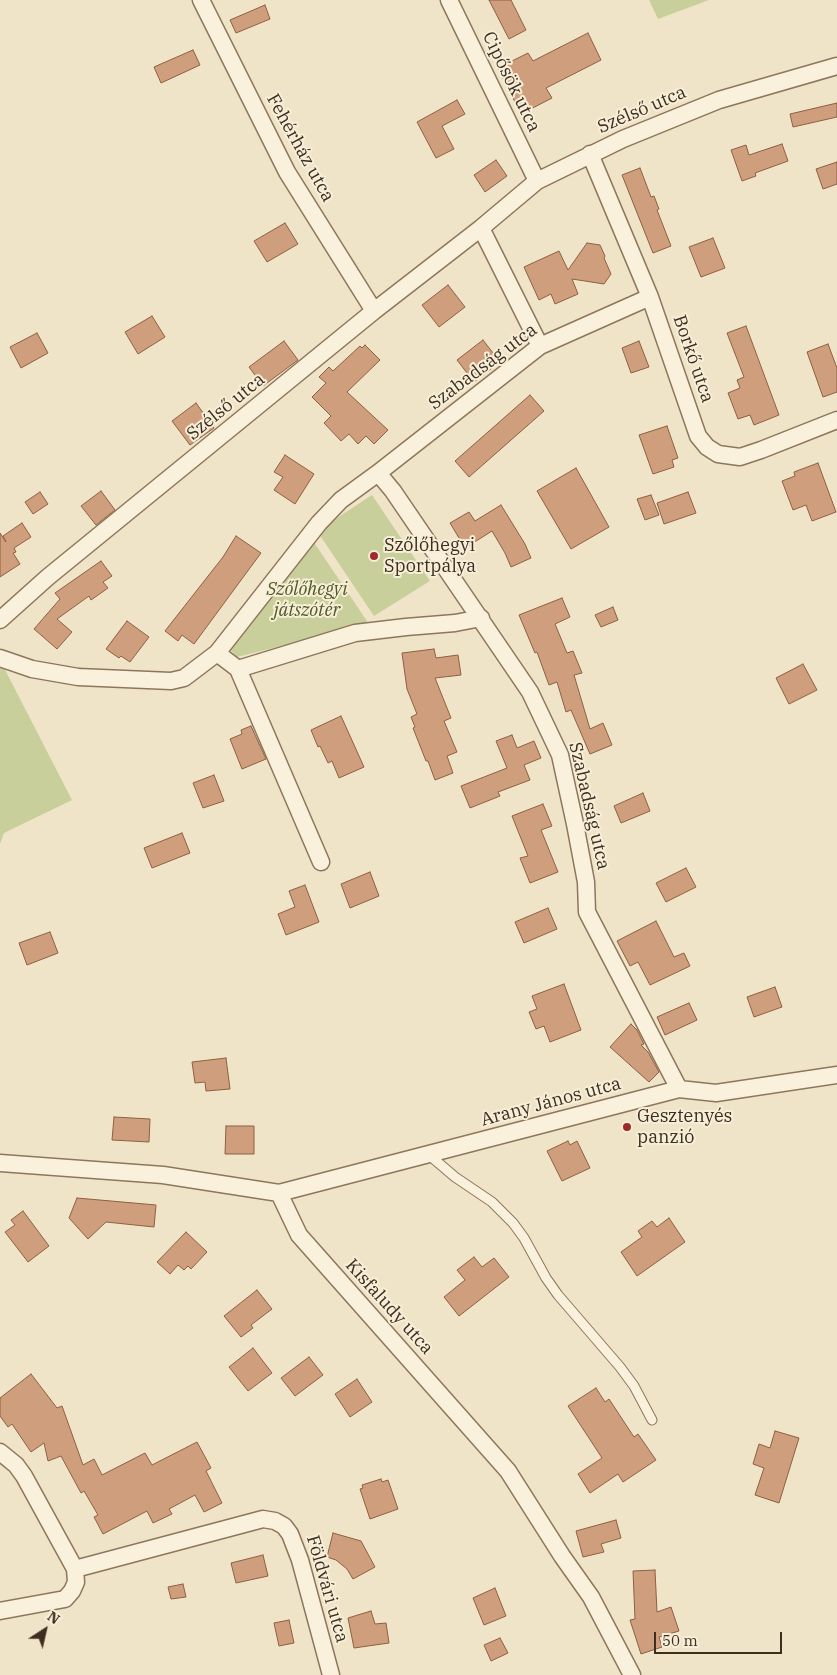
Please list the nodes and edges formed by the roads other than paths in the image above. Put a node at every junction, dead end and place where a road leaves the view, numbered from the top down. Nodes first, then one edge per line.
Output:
1 (200, 0) edge
2 (449, 0) edge
3 (837, 66) edge
4 (590, 154) junction
5 (537, 181) junction
6 (480, 228) junction
7 (650, 297) junction
8 (374, 311) junction
9 (540, 346) junction
10 (837, 420) edge
11 (378, 473) junction
12 (481, 618) junction
13 (0, 620) edge
14 (217, 653) junction
15 (0, 658) edge
16 (238, 669) junction
17 (320, 862) dead end
18 (837, 1075) edge
19 (679, 1089) junction
20 (428, 1154) junction
21 (0, 1163) edge
22 (279, 1193) junction
23 (652, 1420) dead end
24 (0, 1452) edge
25 (75, 1569) junction
26 (0, 1611) edge
27 (331, 1675) edge
28 (632, 1675) edge

1 - 8 street, Fehérház utca
2 - 5 street, Cipősök utca
3 - 4 street, Szélső utca
4 - 5 street, Szélső utca
4 - 7 street, Borkő utca
5 - 6 street, Szélső utca
6 - 8 street, Szélső utca
6 - 9 street
7 - 9 street, Szabadság utca
7 - 10 street, Borkő utca
8 - 13 street, Szélső utca
9 - 11 street, Szabadság utca
11 - 12 street, Szabadság utca
11 - 14 street, Szabadság utca
12 - 16 street
12 - 19 street, Szabadság utca
14 - 15 street, Szabadság utca
14 - 16 street
16 - 17 street
18 - 19 street, Arany János utca
19 - 20 street, Arany János utca
20 - 22 street, Arany János utca
20 - 23 lane
21 - 22 street
22 - 28 street, Kisfaludy utca
24 - 25 street
25 - 26 street
25 - 27 street, Földvári utca

